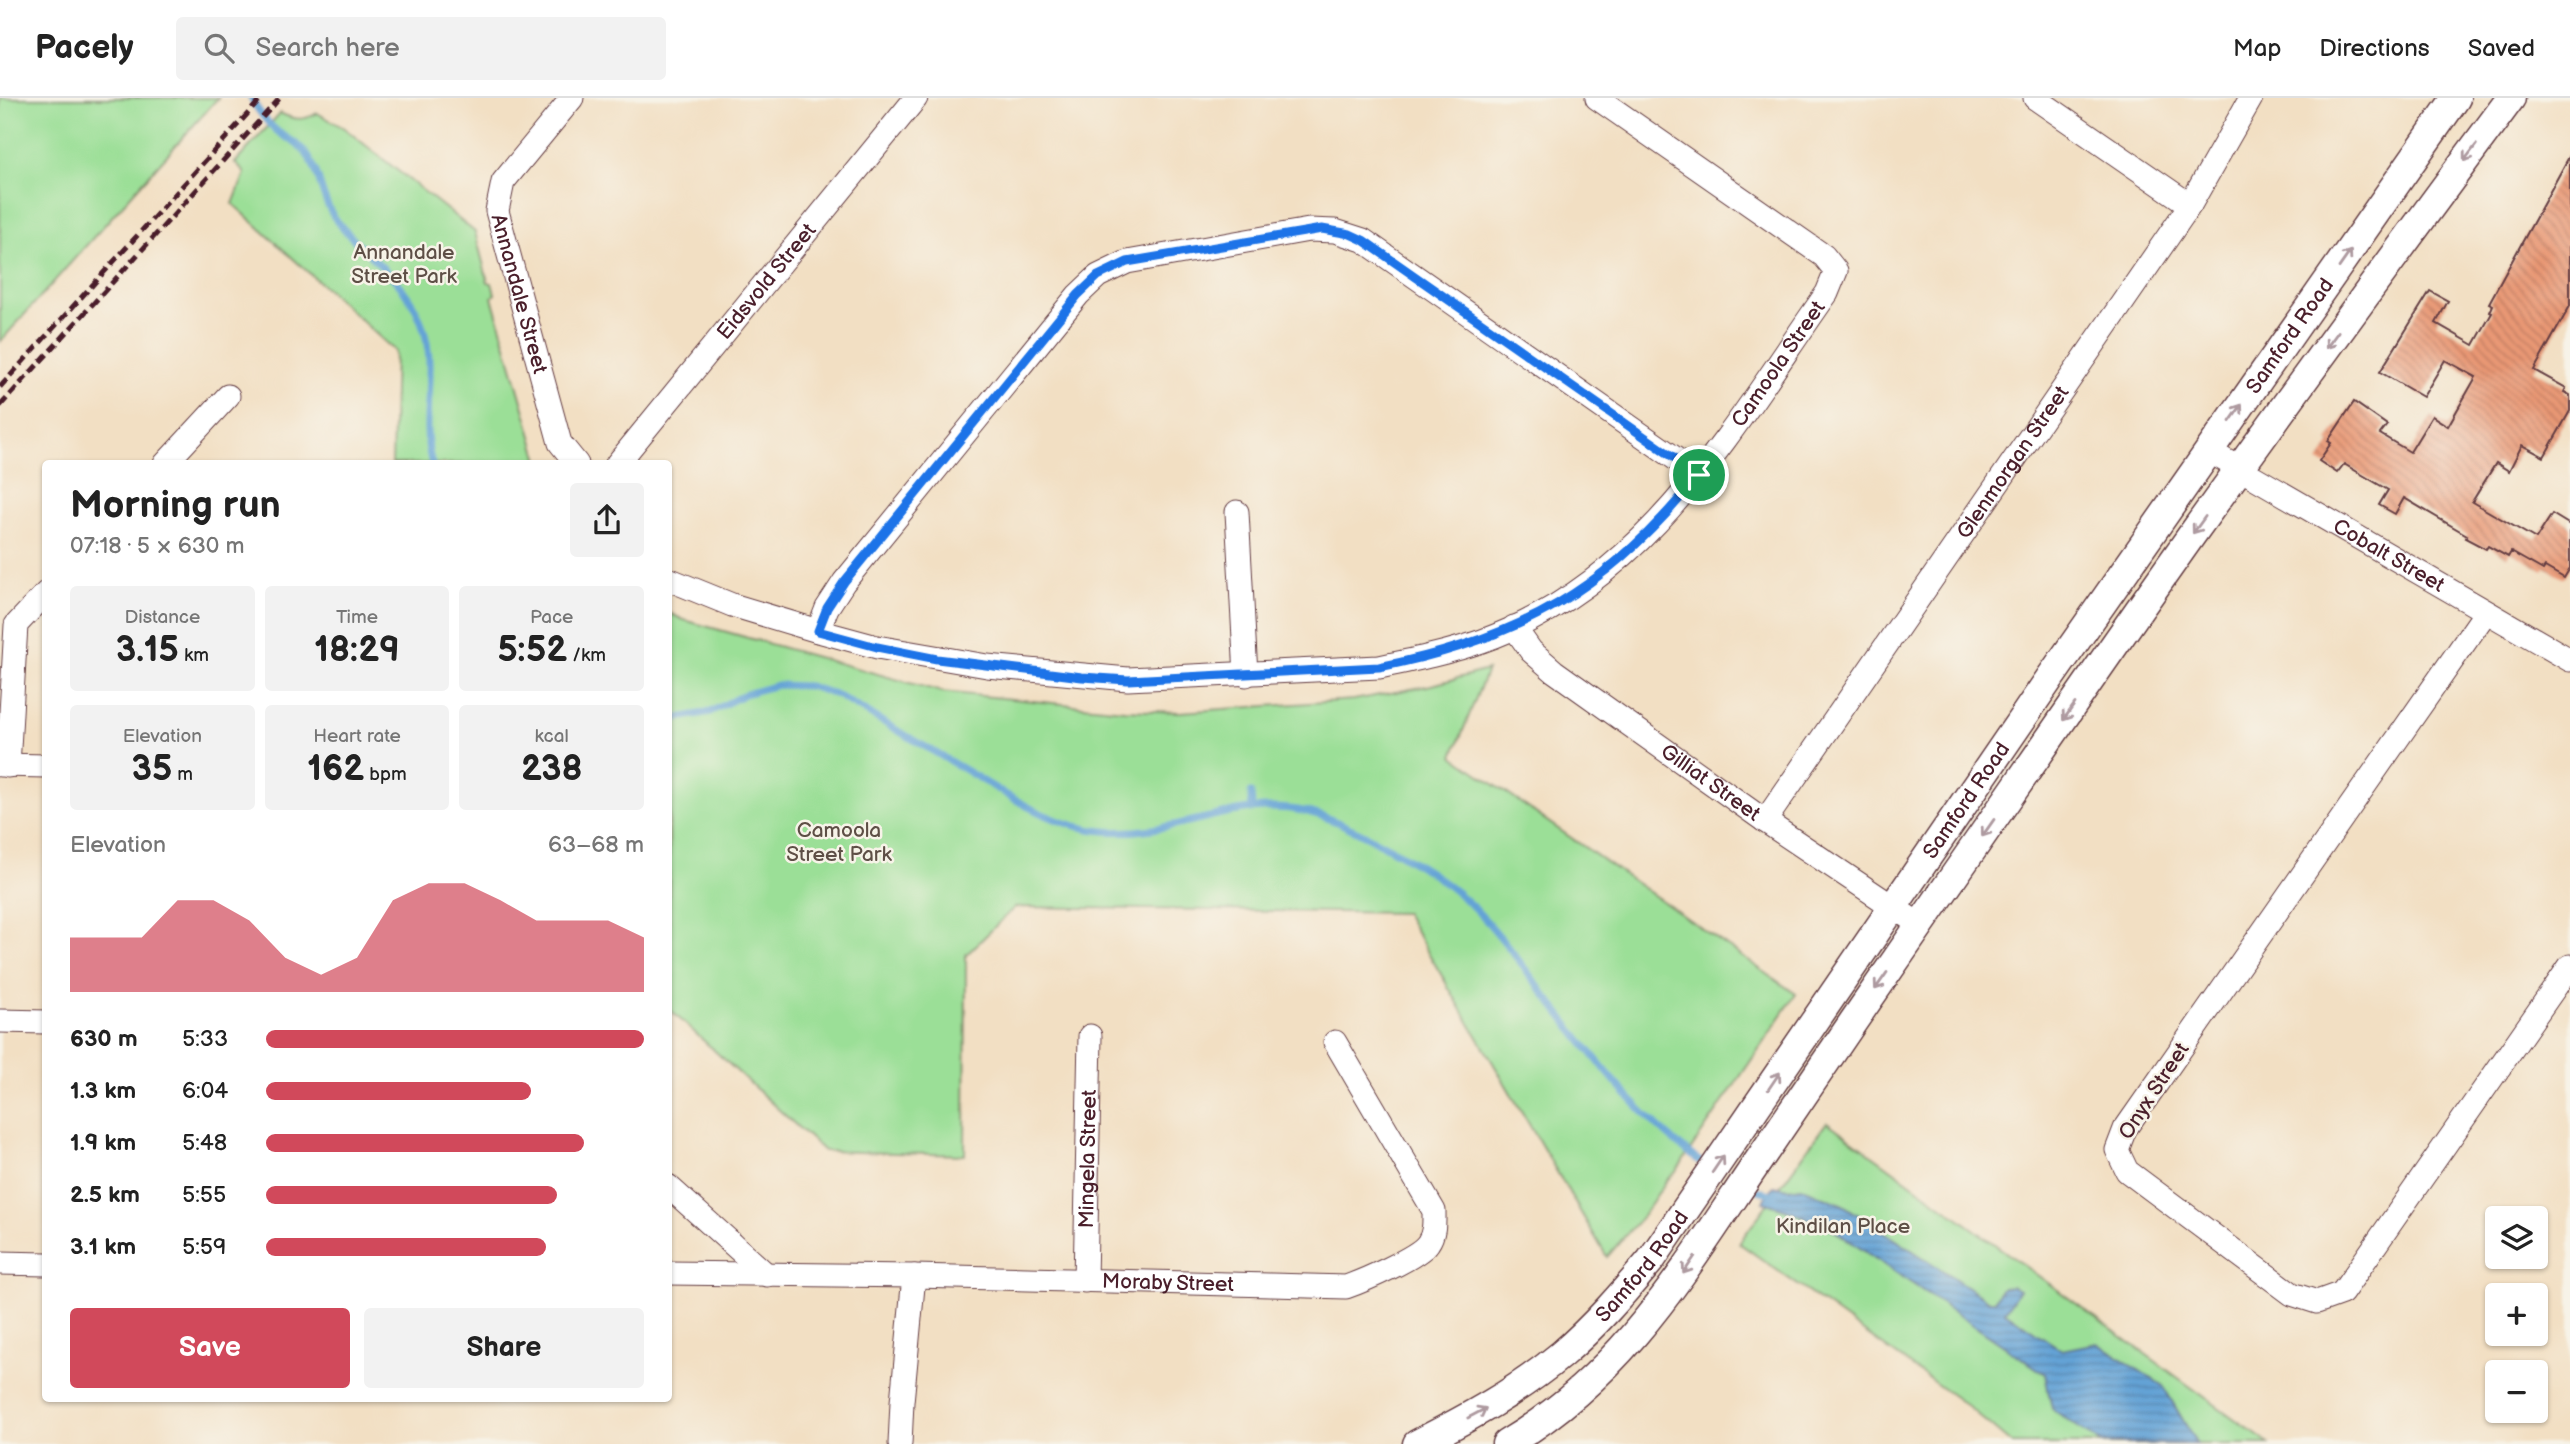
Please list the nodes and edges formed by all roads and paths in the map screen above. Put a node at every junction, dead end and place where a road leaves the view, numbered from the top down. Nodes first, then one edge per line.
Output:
1 (572, 98) edge
2 (916, 98) edge
3 (1597, 98) edge
4 (2035, 98) edge
5 (2251, 98) edge
6 (2456, 98) edge
7 (2511, 98) edge
8 (2190, 205) junction
9 (228, 396) dead end
10 (2209, 452) junction
11 (169, 460) edge
12 (574, 460) edge
13 (620, 460) edge
14 (2239, 470) junction
15 (1699, 475) junction
16 (1237, 512) dead end
17 (672, 581) edge
18 (42, 597) edge
19 (2486, 612) junction
20 (1514, 627) junction
21 (818, 631) junction
22 (2570, 660) edge
23 (1246, 675) junction
24 (4, 766) edge
25 (42, 766) edge
26 (1765, 821) junction
27 (1892, 907) junction
28 (1920, 925) junction
29 (2570, 966) edge
30 (0, 1021) edge
31 (42, 1022) edge
32 (1090, 1036) dead end
33 (1335, 1042) dead end
34 (672, 1190) edge
35 (0, 1263) edge
36 (42, 1264) edge
37 (672, 1273) edge
38 (767, 1275) junction
39 (914, 1276) junction
40 (1086, 1281) junction
41 (1551, 1414) junction
42 (900, 1444) edge
43 (1417, 1444) edge
44 (1506, 1444) edge
45 (1546, 1444) edge

1 - 12 street, Annandale Street
2 - 13 street, Eidsvold Street
3 - 15 street, Camoola Street
4 - 8 street
5 - 8 street, Glenmorgan Street
10 -> 6 main road, Samford Road
7 -> 14 main road, Samford Road
8 - 26 street, Glenmorgan Street
9 - 11 street
10 - 14 street, Cobalt Street
10 - 27 main road, Samford Road
14 - 19 street, Cobalt Street
14 -> 28 main road, Samford Road
15 - 20 street, Camoola Street
15 - 21 street
16 - 23 street
17 - 21 street, Camoola Street
18 - 24 street
19 - 22 street, Cobalt Street
19 - 29 street, Onyx Street
20 - 23 street, Camoola Street
20 - 26 street, Gilliat Street
21 - 23 street, Camoola Street
24 - 25 street
26 - 27 street, Gilliat Street
27 - 28 street, Gilliat Street
43 -> 27 main road, Samford Road
28 -> 41 main road, Samford Road
30 - 31 street
32 - 40 street, Mingela Street
33 - 40 street, Moraby Street
34 - 38 street
35 - 36 street
37 - 38 street, Moraby Street
38 - 39 street, Moraby Street
39 - 40 street, Moraby Street
39 - 42 street
41 - 44 main road, Samford Road
41 - 45 main road

